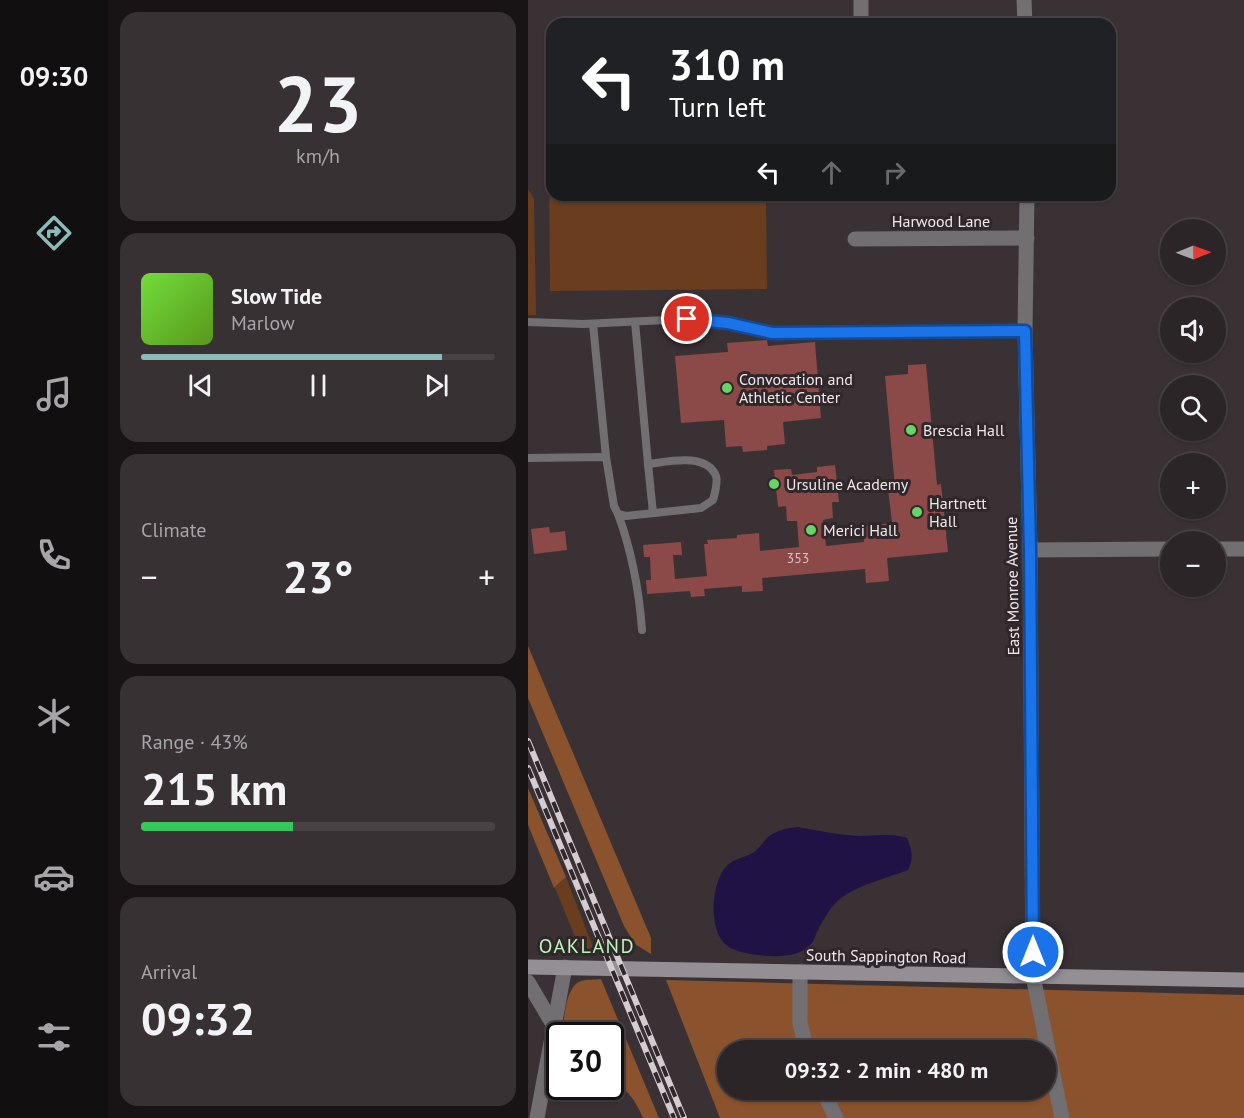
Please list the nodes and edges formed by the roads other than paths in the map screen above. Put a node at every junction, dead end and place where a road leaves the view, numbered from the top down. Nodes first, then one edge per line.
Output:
1 (861, 0) edge
2 (1024, 0) edge
3 (861, 18) edge
4 (1025, 18) edge
5 (1027, 201) edge
6 (1027, 238) junction
7 (855, 239) dead end
8 (528, 322) edge
9 (636, 322) junction
10 (593, 324) junction
11 (1025, 331) junction
12 (606, 457) junction
13 (528, 458) edge
14 (648, 464) junction
15 (653, 513) junction
16 (618, 514) junction
17 (1160, 549) edge
18 (1226, 549) edge
19 (1244, 549) edge
20 (1030, 550) junction
21 (642, 630) dead end
22 (528, 967) edge
23 (565, 967) junction
24 (800, 972) junction
25 (1033, 976) junction
26 (1244, 980) edge
27 (528, 982) edge
28 (552, 1022) edge
29 (555, 1022) edge
30 (804, 1040) edge
31 (546, 1069) edge
32 (827, 1100) edge
33 (537, 1118) edge
34 (836, 1118) edge
35 (1062, 1118) edge

1 - 3 street
2 - 4 street
5 - 6 street, East Monroe Avenue
6 - 7 street, Harwood Lane
6 - 11 street, East Monroe Avenue
8 - 10 lane
9 - 10 lane
9 - 11 lane
9 - 14 lane
10 - 12 lane
11 - 20 street, East Monroe Avenue
12 - 13 lane
12 - 16 lane
14 - 15 lane
14 - 15 lane
15 - 16 lane
16 - 21 lane
17 - 20 street
18 - 19 street
20 - 25 street, East Monroe Avenue
22 - 23 street, South Sappington Road
23 - 24 street, South Sappington Road
23 - 29 street
24 - 25 street, South Sappington Road
24 - 30 street
25 - 26 street, South Sappington Road
25 - 35 street, East Monroe Avenue
27 - 28 street
31 - 33 street
32 - 34 street

